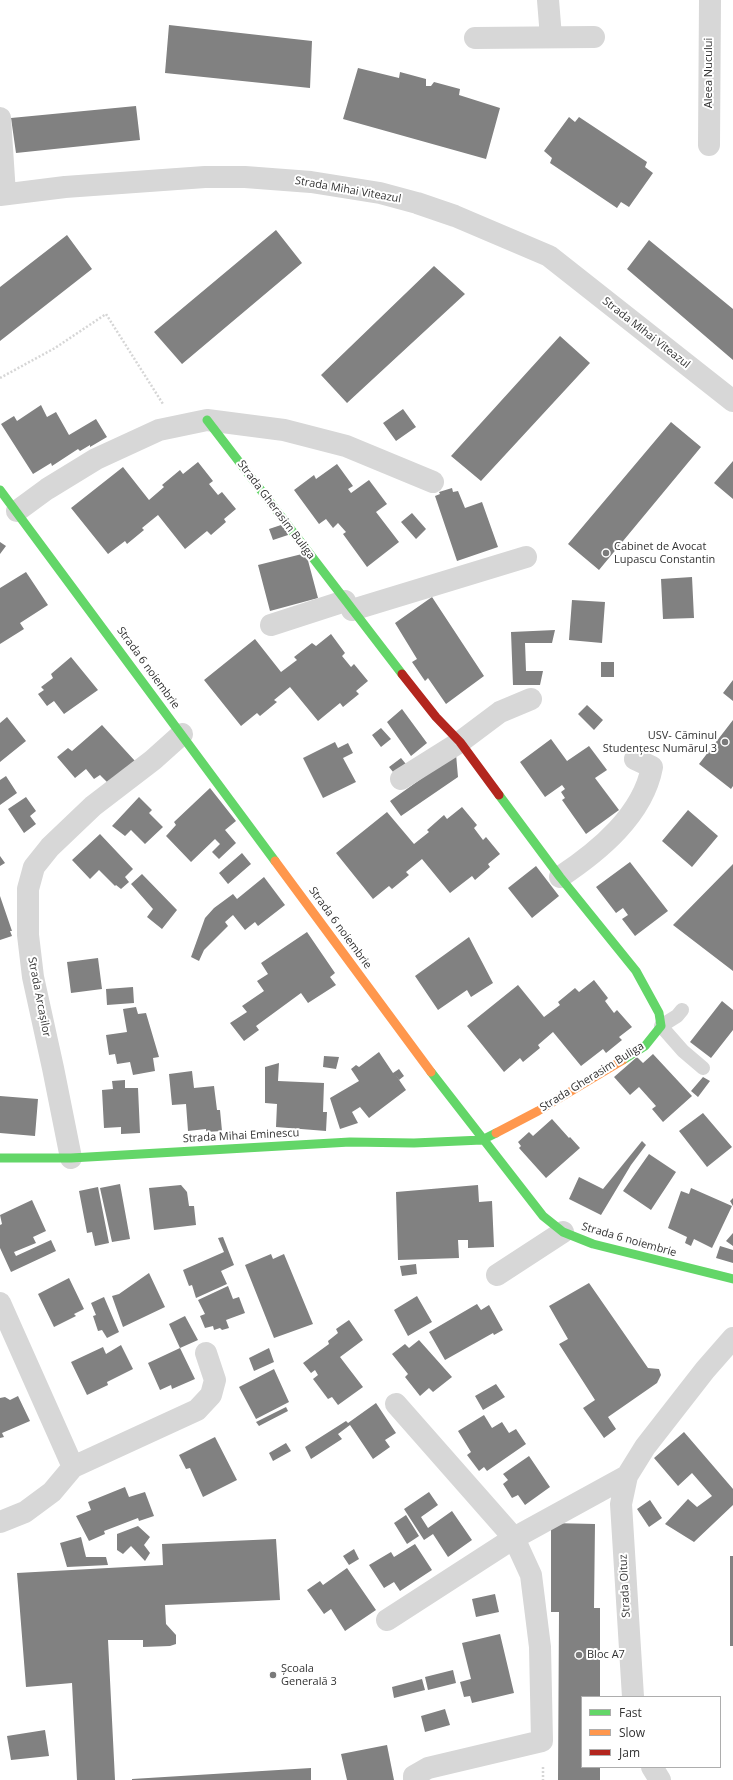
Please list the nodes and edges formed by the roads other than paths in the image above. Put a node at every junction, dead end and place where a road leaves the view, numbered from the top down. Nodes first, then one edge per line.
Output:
1 (548, 0) edge
2 (710, 0) edge
3 (594, 36) dead end
4 (552, 37) junction
5 (475, 38) dead end
6 (0, 118) edge
7 (709, 145) dead end
8 (3, 195) edge
9 (733, 401) edge
10 (207, 420) junction
11 (433, 482) dead end
12 (0, 490) edge
13 (17, 511) junction
14 (526, 557) dead end
15 (348, 605) junction
16 (271, 625) dead end
17 (531, 699) dead end
18 (182, 734) junction
19 (460, 742) junction
20 (635, 759) dead end
21 (401, 779) dead end
22 (560, 877) junction
23 (682, 1010) dead end
24 (661, 1026) junction
25 (703, 1068) dead end
26 (482, 1140) junction
27 (0, 1158) edge
28 (71, 1158) junction
29 (563, 1232) junction
30 (496, 1275) dead end
31 (733, 1279) edge
32 (0, 1303) edge
33 (733, 1338) edge
34 (206, 1352) dead end
35 (396, 1404) dead end
36 (73, 1466) junction
37 (627, 1476) junction
38 (0, 1522) edge
39 (514, 1538) junction
40 (386, 1620) dead end
41 (633, 1696) edge
42 (653, 1768) edge
43 (414, 1780) edge
44 (660, 1780) edge

1 - 4 street
2 - 7 street, Aleea Nucului
3 - 4 street
4 - 5 street
6 - 8 street
8 - 9 street, Strada Mihai Viteazul
10 - 11 street
10 - 13 street
10 - 15 street, Strada Gherasim Buliga
12 - 13 street, Strada 6 noiembrie
13 - 18 street, Strada 6 noiembrie
14 - 15 street
15 - 16 street
15 - 19 street, Strada Gherasim Buliga
17 - 19 street
18 - 26 street, Strada 6 noiembrie
18 - 28 street, Strada Arcașilor
19 - 21 street
19 - 22 street, Strada Gherasim Buliga
20 - 22 street
22 - 24 street, Strada Gherasim Buliga
23 - 24 lane
24 - 25 lane
24 - 26 street, Strada Gherasim Buliga
26 - 28 street, Strada Mihai Eminescu
26 - 29 street, Strada 6 noiembrie
27 - 28 street, Strada Mihai Eminescu
29 - 30 street
29 - 31 street, Strada 6 noiembrie
32 - 36 street
33 - 37 street, Strada Oituz
34 - 36 street
35 - 39 street
36 - 38 street
37 - 39 street, Strada Oituz
37 - 41 street, Strada Oituz
39 - 40 street, Strada Oituz
39 - 43 street
42 - 44 street

